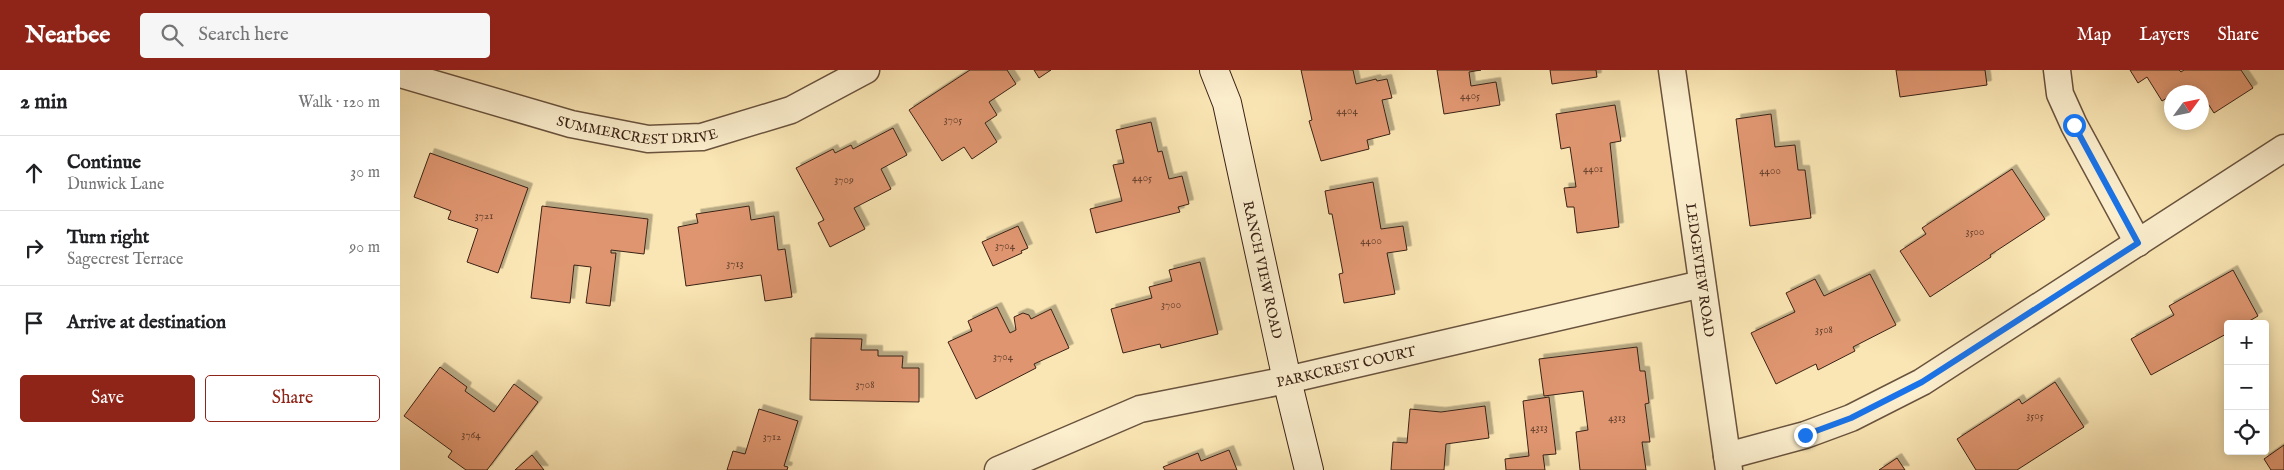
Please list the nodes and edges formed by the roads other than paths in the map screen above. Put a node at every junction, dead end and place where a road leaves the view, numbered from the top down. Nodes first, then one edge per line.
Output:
1 (866, 70) edge
2 (1214, 70) edge
3 (1672, 70) edge
4 (2057, 70) edge
5 (400, 74) edge
6 (2284, 148) edge
7 (2138, 243) junction
8 (1702, 284) junction
9 (1287, 380) junction
10 (1728, 463) edge
11 (998, 470) edge
12 (1309, 470) edge

1 - 5 street, SUMMERCREST DRIVE
2 - 9 street, RANCH VIEW ROAD
3 - 8 street, LEDGEVIEW ROAD
4 - 7 street
6 - 7 street
7 - 10 street
8 - 9 street, PARKCREST COURT
8 - 10 street, LEDGEVIEW ROAD
9 - 11 street, PARKCREST COURT
9 - 12 street, RANCH VIEW ROAD

